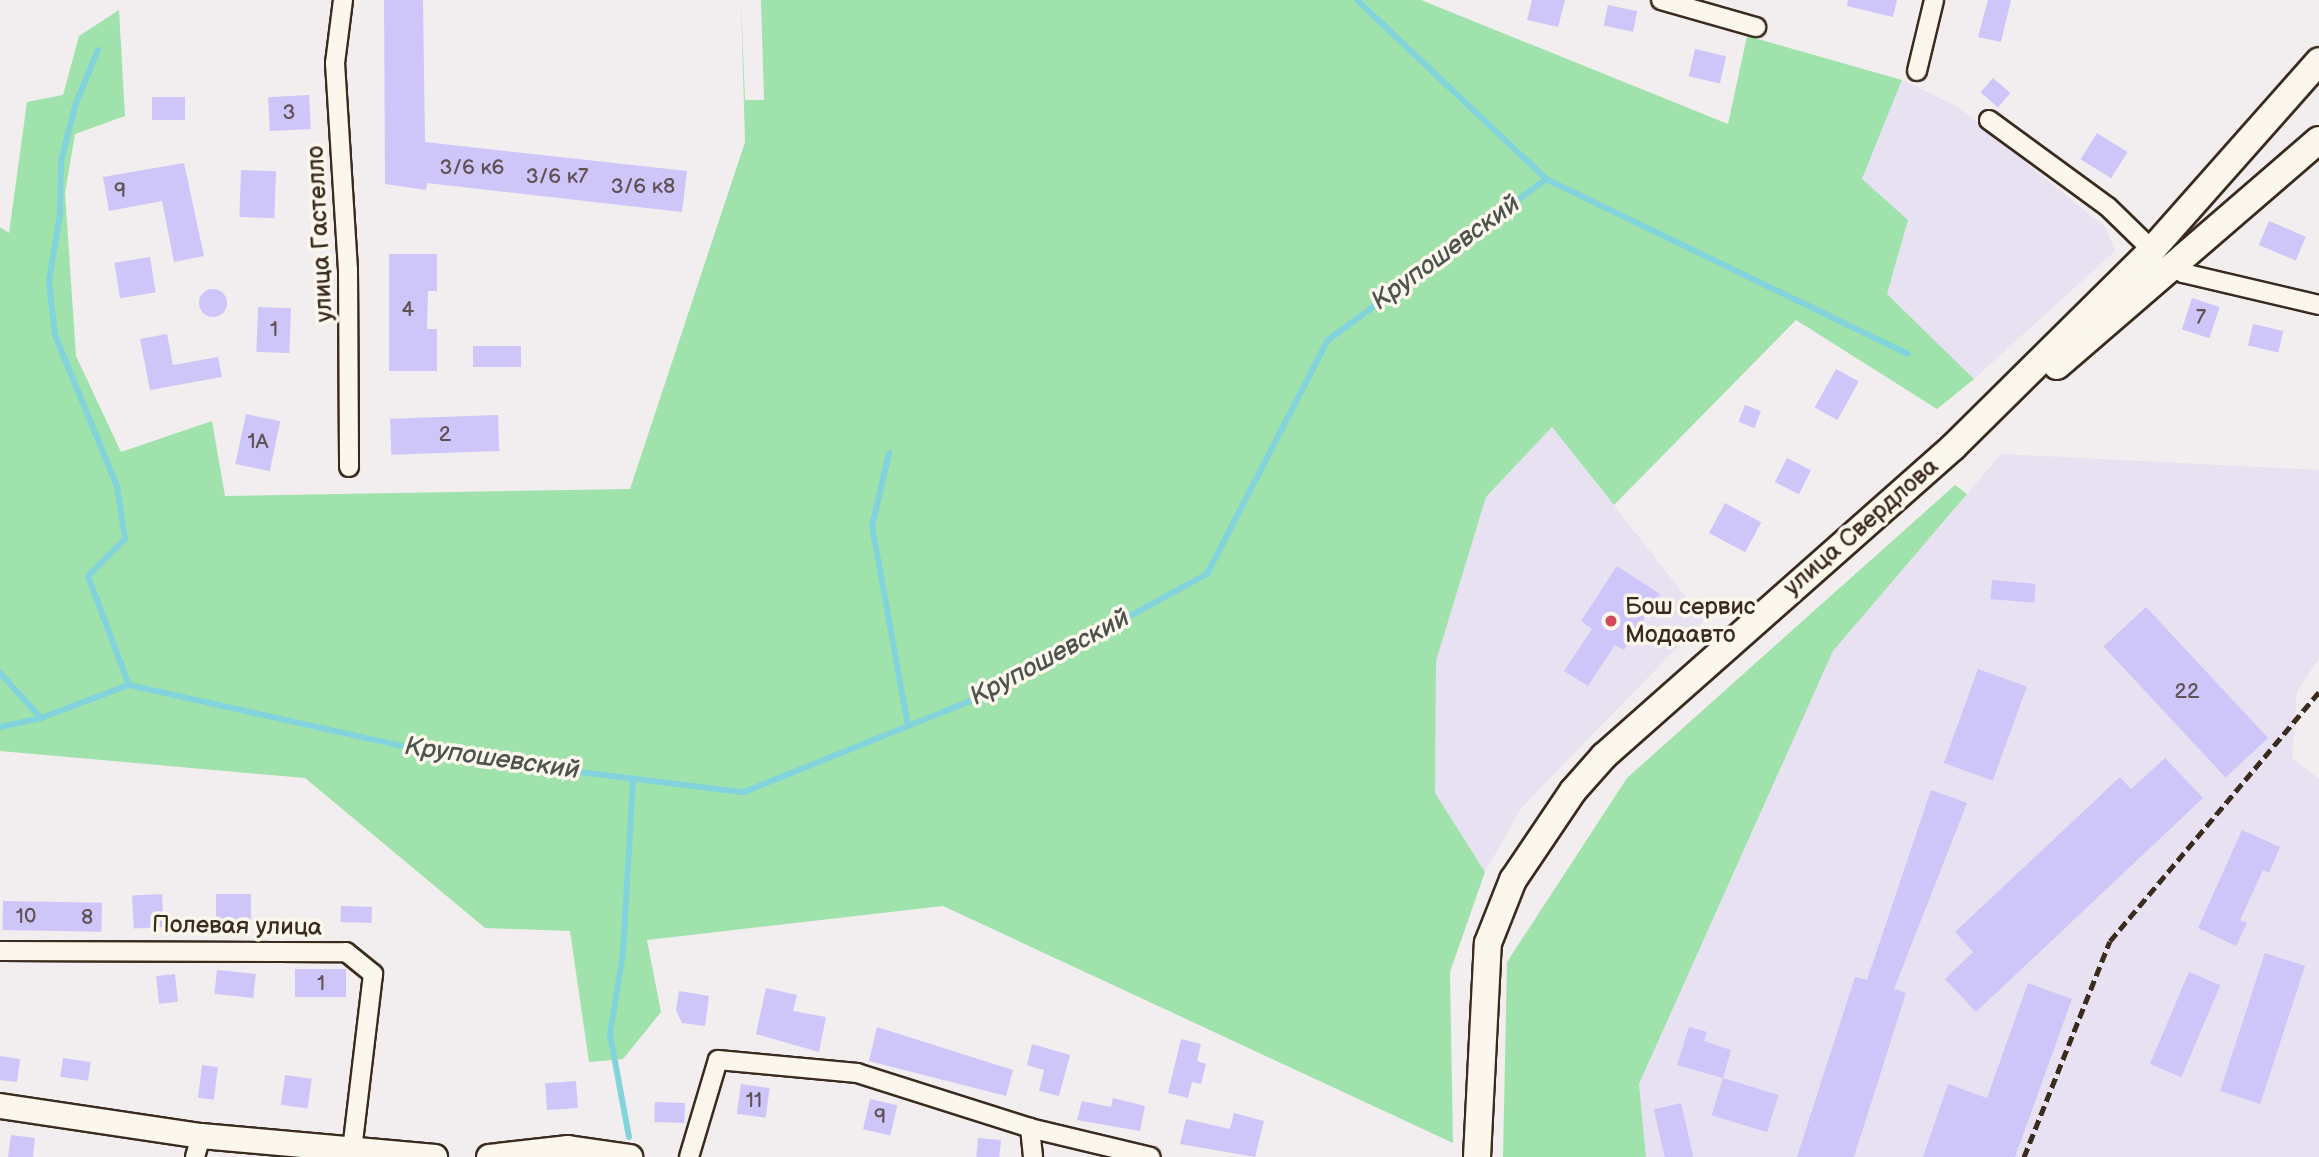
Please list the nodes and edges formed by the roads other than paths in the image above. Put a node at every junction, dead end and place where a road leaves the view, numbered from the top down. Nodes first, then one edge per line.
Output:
1 (343, 0) edge
2 (1661, 0) edge
3 (1934, 0) edge
4 (1756, 27) dead end
5 (2319, 48) edge
6 (2319, 61) edge
7 (1917, 71) dead end
8 (2294, 95) junction
9 (1989, 120) dead end
10 (2319, 140) edge
11 (2163, 257) junction
12 (2319, 305) edge
13 (349, 467) dead end
14 (0, 951) edge
15 (0, 1106) edge
16 (1031, 1128) junction
17 (198, 1147) edge
18 (352, 1150) junction
19 (435, 1157) edge
20 (489, 1157) edge
21 (630, 1157) edge
22 (689, 1157) edge
23 (1033, 1157) edge
24 (1151, 1157) edge
25 (1477, 1157) edge

1 - 13 street, улица Гастелло
2 - 4 street
3 - 7 street
5 - 8 main road
6 - 8 main road
8 - 11 main road
9 - 11 street
10 - 11 main road
11 - 12 street
11 - 25 main road, улица Свердлова
14 - 18 street, Полевая улица
15 - 17 main road
16 - 22 street
16 - 23 street
16 - 24 street
17 - 18 main road
18 - 19 main road
20 - 21 main road

